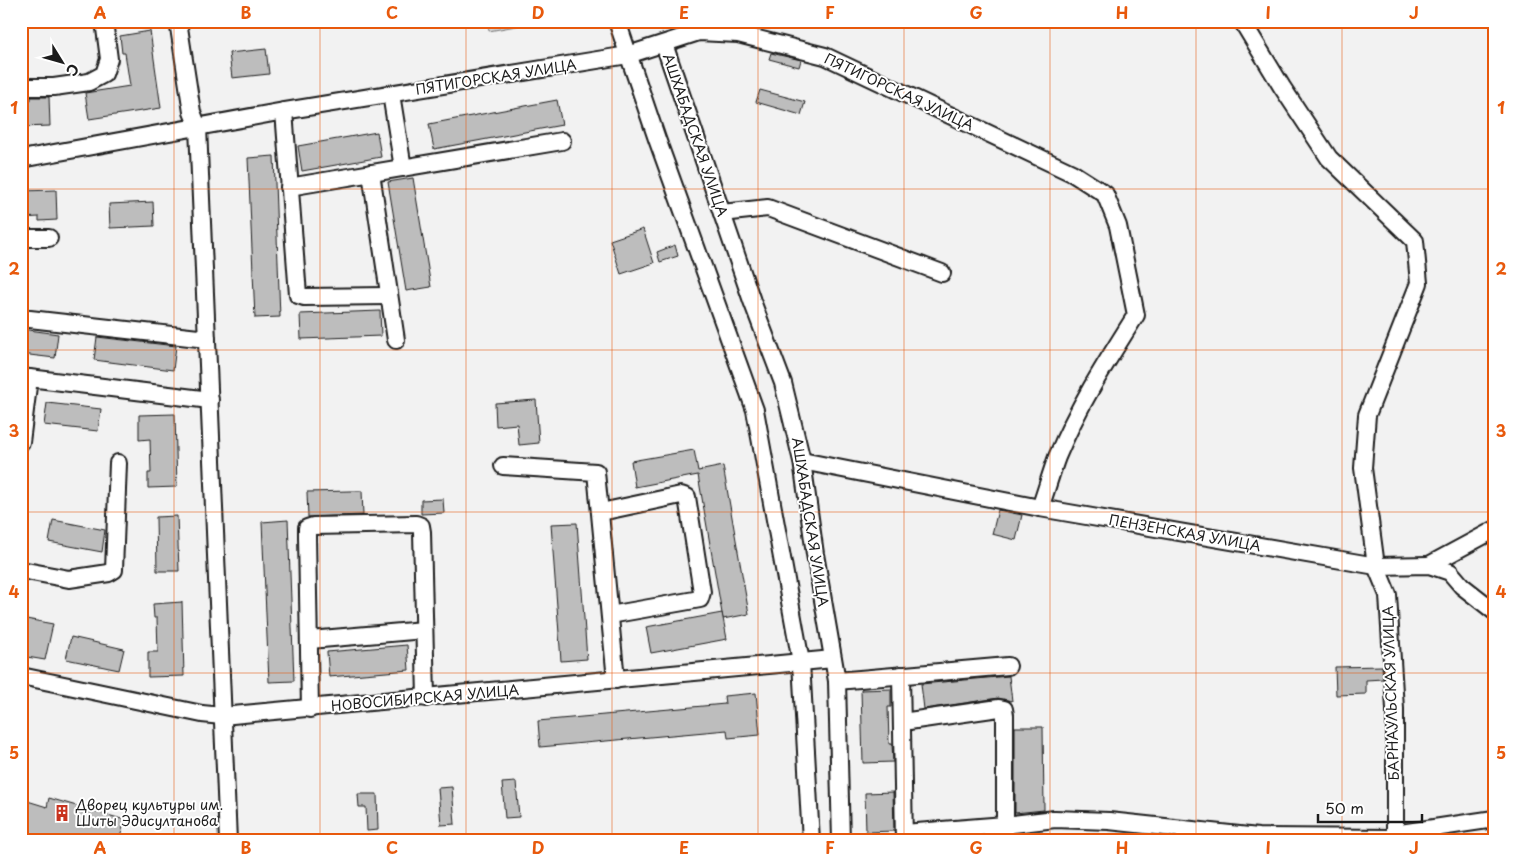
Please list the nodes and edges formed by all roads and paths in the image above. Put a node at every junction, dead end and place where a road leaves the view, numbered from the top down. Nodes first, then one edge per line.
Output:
1 (104, 21) edge
2 (178, 21) edge
3 (617, 21) edge
4 (1242, 21) edge
5 (739, 27) edge
6 (664, 44) junction
7 (628, 55) junction
8 (21, 86) edge
9 (391, 94) junction
10 (284, 112) junction
11 (198, 127) junction
12 (562, 141) dead end
13 (21, 160) edge
14 (402, 168) junction
15 (371, 173) junction
16 (289, 187) junction
17 (722, 213) junction
18 (21, 238) edge
19 (49, 238) dead end
20 (942, 273) dead end
21 (389, 296) junction
22 (21, 318) edge
23 (207, 339) junction
24 (396, 340) dead end
25 (25, 378) edge
26 (210, 400) junction
27 (21, 442) edge
28 (802, 461) junction
29 (118, 463) dead end
30 (504, 466) dead end
31 (1040, 508) junction
32 (601, 512) junction
33 (1494, 530) edge
34 (1429, 565) junction
35 (1376, 566) junction
36 (21, 570) edge
37 (1494, 611) edge
38 (610, 615) junction
39 (424, 630) junction
40 (310, 640) junction
41 (833, 659) junction
42 (801, 662) junction
43 (1008, 666) dead end
44 (901, 675) junction
45 (22, 678) edge
46 (616, 680) junction
47 (837, 681) junction
48 (426, 698) junction
49 (310, 709) junction
50 (222, 716) junction
51 (902, 722) junction
52 (1494, 819) edge
53 (1005, 833) edge
54 (904, 837) edge
55 (1394, 838) edge
56 (228, 841) edge
57 (811, 841) edge
58 (841, 841) edge

1 - 8 street
2 - 11 street
3 - 7 street
4 - 35 street, БАРНАУЛЬСКАЯ УЛИЦА
5 - 6 street, ПЯТИГОРСКАЯ УЛИЦА
5 - 31 street, ПЯТИГОРСКАЯ УЛИЦА
6 - 7 street, ПЯТИГОРСКАЯ УЛИЦА
6 - 17 street, АШХАБАДСКАЯ УЛИЦА
7 - 9 street, ПЯТИГОРСКАЯ УЛИЦА
7 - 42 street
9 - 10 street, ПЯТИГОРСКАЯ УЛИЦА
9 - 14 street
10 - 11 street, ПЯТИГОРСКАЯ УЛИЦА
10 - 16 street
11 - 13 street, ПЯТИГОРСКАЯ УЛИЦА
11 - 23 street
12 - 14 street
14 - 15 street
15 - 16 street
15 - 21 street
16 - 21 street
17 - 20 street
17 - 28 street, АШХАБАДСКАЯ УЛИЦА
18 - 19 street
21 - 24 street
22 - 23 street
23 - 26 street
25 - 26 street
25 - 27 street
26 - 50 street
28 - 31 street, ПЕНЗЕНСКАЯ УЛИЦА
28 - 41 street, АШХАБАДСКАЯ УЛИЦА
29 - 36 street
30 - 32 street
31 - 35 street, ПЕНЗЕНСКАЯ УЛИЦА
32 - 38 street
32 - 38 street
33 - 34 street
34 - 35 street, ПЕНЗЕНСКАЯ УЛИЦА
34 - 37 street, ПЕНЗЕНСКАЯ УЛИЦА
35 - 55 street, БАРНАУЛЬСКАЯ УЛИЦА
38 - 46 street
39 - 40 street
39 - 40 street
39 - 48 street
40 - 49 street
41 - 42 street, НОВОСИБИРСКАЯ УЛИЦА
41 - 47 street, АШХАБАДСКАЯ УЛИЦА
42 - 46 street, НОВОСИБИРСКАЯ УЛИЦА
42 - 57 street
43 - 44 street
44 - 47 street
44 - 51 street
45 - 50 street, НОВОСИБИРСКАЯ УЛИЦА
46 - 48 street, НОВОСИБИРСКАЯ УЛИЦА
47 - 58 street, АШХАБАДСКАЯ УЛИЦА
48 - 49 street, НОВОСИБИРСКАЯ УЛИЦА
49 - 50 street, НОВОСИБИРСКАЯ УЛИЦА
50 - 56 street
51 - 53 street
51 - 54 street
52 - 55 street
53 - 54 street
53 - 55 street

